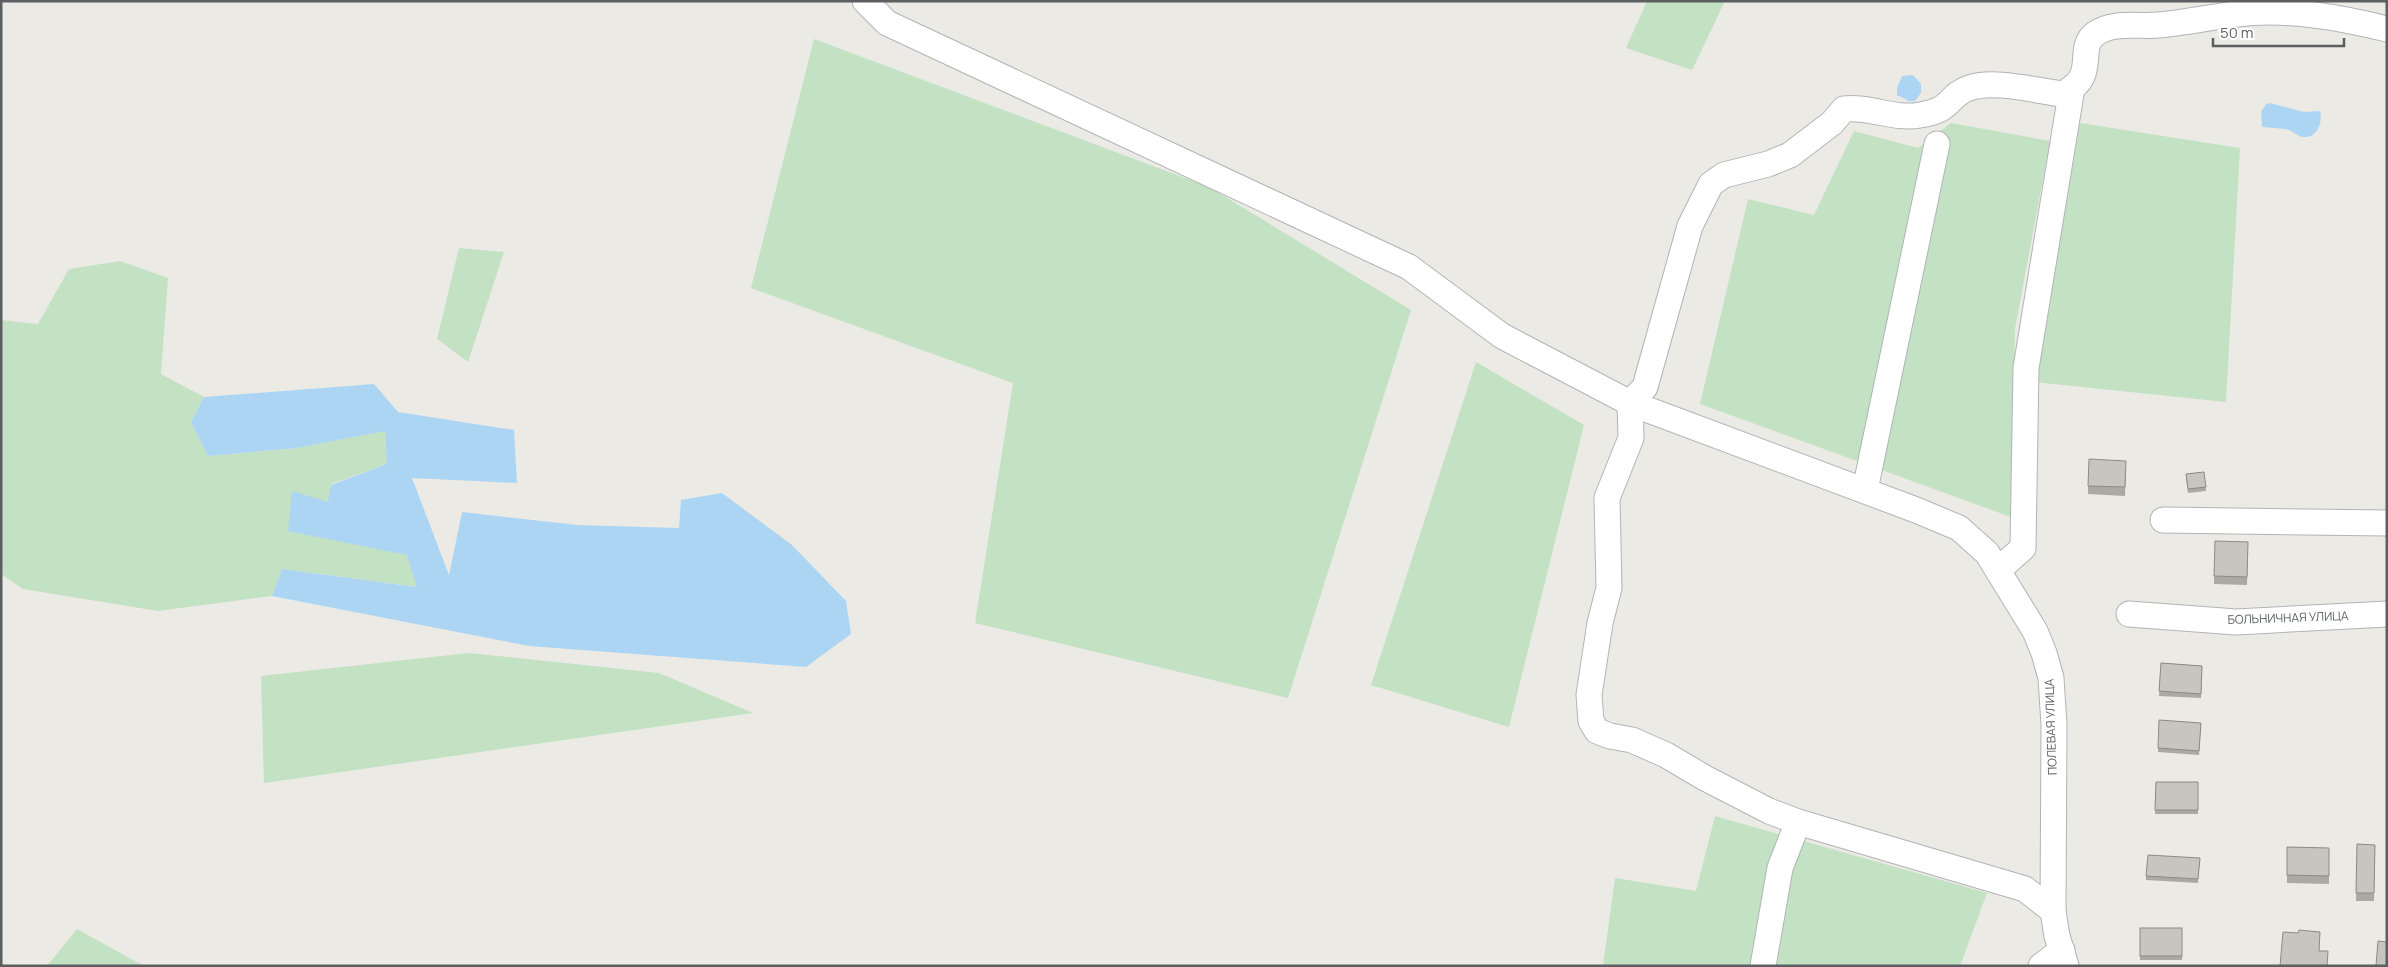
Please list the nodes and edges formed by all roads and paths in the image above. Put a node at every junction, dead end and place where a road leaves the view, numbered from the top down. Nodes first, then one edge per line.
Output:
1 (865, 1) edge
2 (2387, 29) edge
3 (2072, 88) junction
4 (1937, 144) dead end
5 (1630, 403) junction
6 (1865, 490) junction
7 (2163, 520) dead end
8 (2387, 523) edge
9 (1998, 570) junction
10 (2129, 614) dead end
11 (2387, 614) edge
12 (1798, 822) junction
13 (2053, 911) junction
14 (2064, 958) edge
15 (1762, 966) edge
16 (2041, 966) edge

1 - 5 street, ПОЛЕВАЯ УЛИЦА
2 - 3 street
3 - 5 street
3 - 9 street
4 - 6 street
5 - 6 street, ПОЛЕВАЯ УЛИЦА
5 - 12 street
6 - 9 street, ПОЛЕВАЯ УЛИЦА
7 - 8 street
9 - 13 street, ПОЛЕВАЯ УЛИЦА
10 - 11 street, БОЛЬНИЧНАЯ УЛИЦА
12 - 13 street
12 - 15 street
13 - 14 street, ПОЛЕВАЯ УЛИЦА
14 - 16 street

